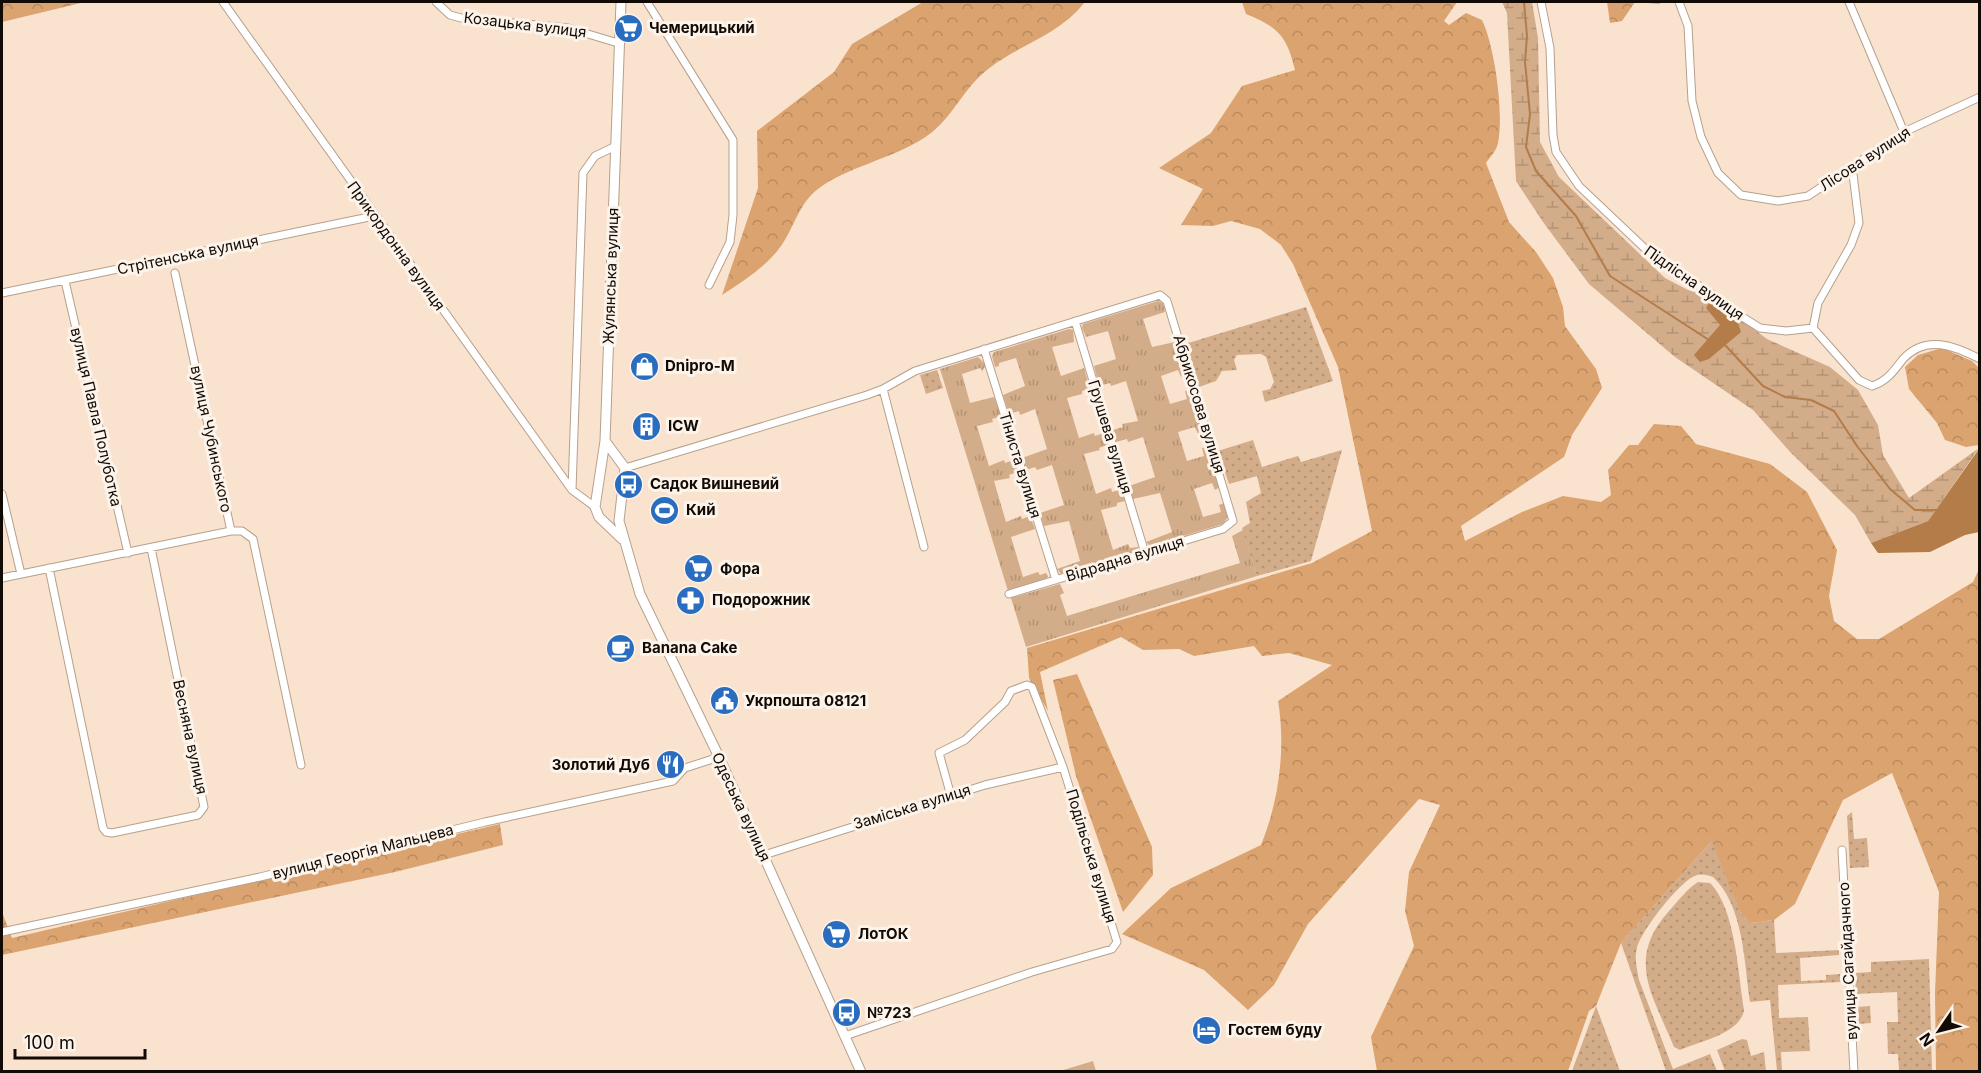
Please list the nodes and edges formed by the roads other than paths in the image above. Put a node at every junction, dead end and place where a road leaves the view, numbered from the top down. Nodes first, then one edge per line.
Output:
1 (223, 2) edge
2 (436, 2) edge
3 (621, 2) edge
4 (647, 2) edge
5 (1541, 2) edge
6 (1679, 2) edge
7 (1850, 2) edge
8 (618, 43) junction
9 (1980, 97) edge
10 (1904, 132) junction
11 (616, 146) junction
12 (1852, 166) junction
13 (374, 216) junction
14 (175, 273) dead end
15 (65, 280) junction
16 (709, 285) dead end
17 (2, 293) edge
18 (1075, 321) junction
19 (1813, 328) junction
20 (984, 349) junction
21 (1980, 359) edge
22 (883, 389) junction
23 (605, 441) junction
24 (624, 465) junction
25 (603, 466) junction
26 (572, 490) junction
27 (2, 494) edge
28 (595, 507) junction
29 (619, 513) junction
30 (1234, 516) joint
31 (603, 520) junction
32 (231, 531) junction
33 (624, 542) junction
34 (924, 547) dead end
35 (151, 548) junction
36 (128, 553) junction
37 (1145, 553) junction
38 (49, 568) junction
39 (21, 574) junction
40 (2, 578) edge
41 (1056, 580) junction
42 (1010, 594) dead end
43 (718, 757) junction
44 (302, 765) dead end
45 (1063, 767) junction
46 (951, 796) junction
47 (1842, 850) dead end
48 (764, 855) junction
49 (2, 932) edge
50 (845, 1036) junction
51 (861, 1071) edge
52 (1854, 1071) edge

1 - 13 street, Прикордонна вулиця
2 - 8 street, Козацька вулиця
3 - 8 street, Жулянська вулиця
4 - 16 street
5 - 19 street, Підлісна вулиця
6 - 12 street, Лісова вулиця
7 - 10 street
8 - 11 street, Жулянська вулиця
9 - 10 street, Лісова вулиця
10 - 12 street, Лісова вулиця
11 - 23 street, Жулянська вулиця
11 - 26 street
12 - 19 street
13 - 15 street, Стрітенська вулиця
13 - 26 street, Прикордонна вулиця
14 - 32 street, вулиця Чубинського
15 - 17 street, Стрітенська вулиця
15 - 36 street, вулиця Павла Полуботка
18 - 20 street
18 - 30 street, Абрикосова вулиця
18 - 37 street, Грушева вулиця
19 - 21 street
20 - 22 street
20 - 41 street, Тіниста вулиця
22 - 24 street
22 - 34 street
23 - 24 street
23 - 25 street, Жулянська вулиця
24 - 25 street
24 - 29 street
25 - 28 street, Жулянська вулиця
26 - 28 street, Прикордонна вулиця
27 - 39 street
28 - 31 street
29 - 31 street
29 - 33 street
30 - 37 street, Відрадна вулиця
31 - 33 street
32 - 35 street
32 - 44 street, вулиця Чубинського
33 - 43 street, Одеська вулиця
35 - 36 street
35 - 38 street, Весняна вулиця
36 - 38 street
37 - 41 street, Відрадна вулиця
38 - 39 street
39 - 40 street
41 - 42 street, Відрадна вулиця
43 - 48 street, Одеська вулиця
43 - 49 street, вулиця Георгія Мальцева
45 - 46 street, Заміська вулиця
45 - 46 street, Подільська вулиця
45 - 50 street, Подільська вулиця
46 - 48 street, Заміська вулиця
47 - 52 street, вулиця Сагайдачного
48 - 50 street, Одеська вулиця
50 - 51 street, Одеська вулиця

